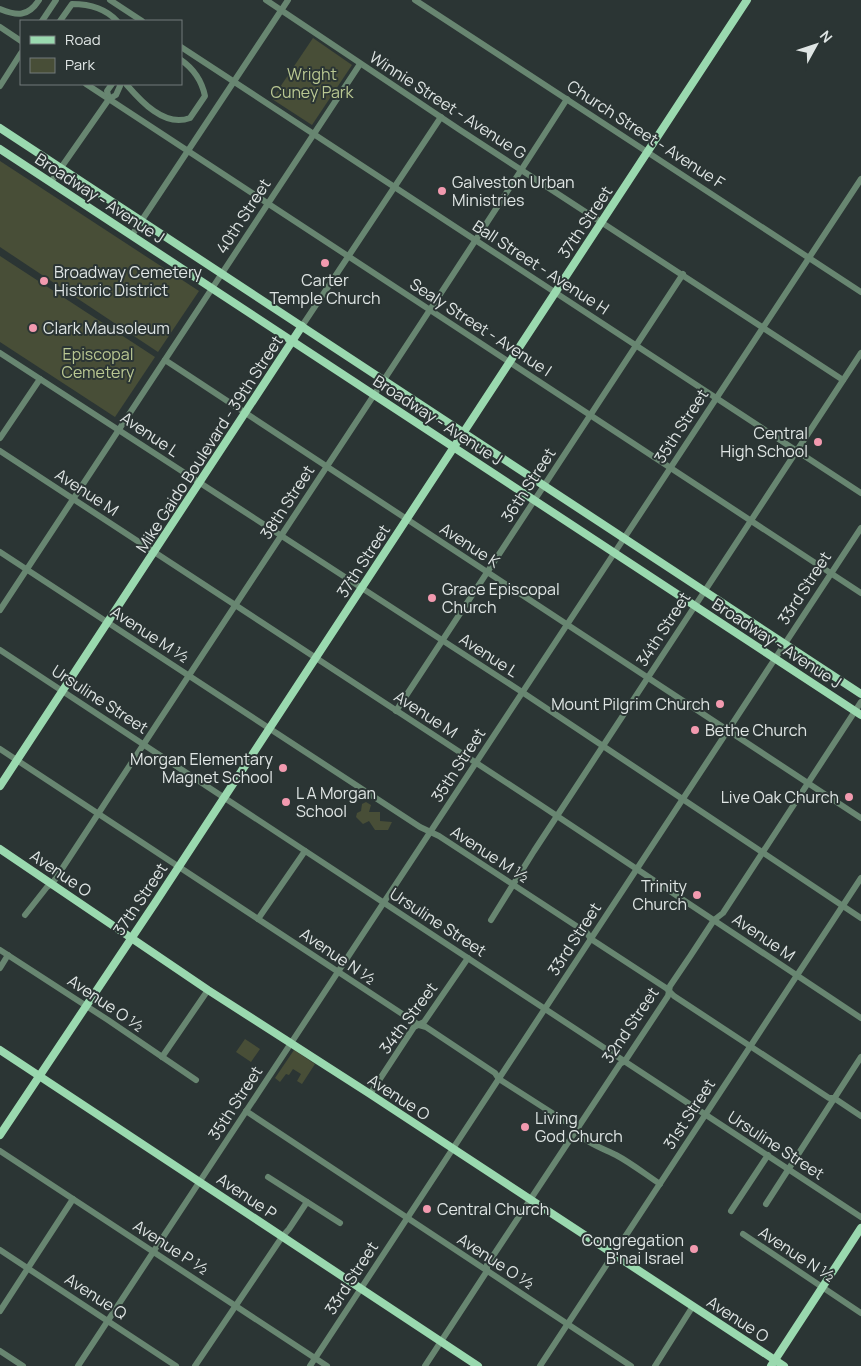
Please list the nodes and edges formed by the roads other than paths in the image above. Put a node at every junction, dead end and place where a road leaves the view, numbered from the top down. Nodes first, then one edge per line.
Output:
1 (38, 0) edge
2 (56, 0) edge
3 (110, 0) edge
4 (266, 0) edge
5 (288, 0) edge
6 (415, 0) edge
7 (747, 0) edge
8 (0, 9) edge
9 (281, 10) junction
10 (43, 20) edge
11 (61, 20) edge
12 (116, 20) edge
13 (140, 20) edge
14 (0, 27) edge
15 (20, 40) edge
16 (182, 48) edge
17 (20, 55) edge
18 (182, 61) edge
19 (360, 64) junction
20 (234, 81) junction
21 (88, 85) edge
22 (111, 85) edge
23 (120, 85) edge
24 (127, 85) edge
25 (0, 86) edge
26 (109, 98) junction
27 (567, 98) junction
28 (441, 117) junction
29 (0, 128) edge
30 (314, 134) junction
31 (0, 149) edge
32 (188, 151) junction
33 (648, 151) junction
34 (60, 169) junction
35 (522, 169) junction
36 (861, 179) edge
37 (51, 182) junction
38 (395, 186) junction
39 (268, 203) junction
40 (141, 222) junction
41 (603, 222) junction
42 (132, 235) junction
43 (476, 240) junction
44 (349, 256) junction
45 (809, 256) junction
46 (222, 274) junction
47 (683, 274) junction
48 (212, 288) junction
49 (555, 292) junction
50 (861, 292) edge
51 (430, 310) junction
52 (302, 326) junction
53 (763, 327) junction
54 (293, 341) junction
55 (636, 346) junction
56 (0, 353) edge
57 (861, 353) edge
58 (165, 360) junction
59 (509, 362) junction
60 (40, 379) junction
61 (383, 380) junction
62 (843, 380) junction
63 (374, 394) junction
64 (716, 398) junction
65 (246, 413) junction
66 (590, 416) junction
67 (119, 430) junction
68 (463, 432) junction
69 (0, 438) edge
70 (453, 446) junction
71 (0, 451) edge
72 (796, 451) junction
73 (326, 466) junction
74 (670, 468) junction
75 (199, 483) junction
76 (544, 486) junction
77 (861, 493) edge
78 (73, 499) junction
79 (535, 500) junction
80 (406, 519) junction
81 (751, 521) junction
82 (861, 528) edge
83 (281, 536) junction
84 (624, 538) junction
85 (0, 552) edge
86 (154, 552) junction
87 (614, 552) junction
88 (26, 569) junction
89 (487, 572) junction
90 (830, 573) junction
91 (361, 588) junction
92 (704, 591) junction
93 (861, 594) edge
94 (235, 605) junction
95 (695, 606) junction
96 (0, 610) edge
97 (108, 622) junction
98 (567, 625) junction
99 (443, 641) junction
100 (784, 644) junction
101 (0, 650) edge
102 (315, 658) junction
103 (775, 658) junction
104 (189, 676) junction
105 (648, 678) junction
106 (62, 691) junction
107 (522, 692) junction
108 (861, 694) edge
109 (861, 702) edge
110 (396, 711) junction
111 (858, 713) edge
112 (269, 728) junction
113 (728, 730) junction
114 (144, 745) junction
115 (603, 746) junction
116 (0, 750) edge
117 (16, 760) junction
118 (476, 763) junction
119 (808, 784) junction
120 (0, 786) edge
121 (224, 798) junction
122 (682, 800) junction
123 (98, 814) junction
124 (557, 816) junction
125 (861, 818) edge
126 (429, 833) junction
127 (0, 849) edge
128 (305, 851) junction
129 (763, 853) junction
130 (178, 867) junction
131 (637, 869) junction
132 (861, 878) edge
133 (52, 884) junction
134 (512, 884) junction
135 (383, 902) junction
136 (843, 906) junction
137 (25, 916) dead end
138 (861, 918) edge
139 (258, 919) junction
140 (491, 920) dead end
141 (714, 920) junction
142 (131, 937) junction
143 (591, 939) junction
144 (0, 950) edge
145 (8, 955) junction
146 (468, 958) junction
147 (0, 968) edge
148 (338, 972) junction
149 (797, 975) junction
150 (208, 990) junction
151 (669, 992) junction
152 (86, 1006) junction
153 (545, 1009) junction
154 (861, 1018) edge
155 (419, 1026) junction
156 (291, 1043) junction
157 (750, 1047) junction
158 (0, 1050) edge
159 (162, 1057) junction
160 (861, 1057) edge
161 (625, 1061) junction
162 (40, 1075) junction
163 (499, 1079) junction
164 (196, 1080) dead end
165 (370, 1094) junction
166 (834, 1098) junction
167 (246, 1111) junction
168 (705, 1114) junction
169 (861, 1116) edge
170 (576, 1130) junction
171 (0, 1135) edge
172 (453, 1149) junction
173 (0, 1151) edge
174 (768, 1155) junction
175 (789, 1169) junction
176 (268, 1177) dead end
177 (200, 1182) junction
178 (660, 1184) junction
179 (74, 1199) junction
180 (530, 1199) junction
181 (307, 1202) junction
182 (766, 1204) dead end
183 (730, 1211) dead end
184 (861, 1217) edge
185 (407, 1218) junction
186 (340, 1223) dead end
187 (861, 1228) edge
188 (742, 1234) dead end
189 (282, 1236) junction
190 (0, 1250) edge
191 (154, 1251) junction
192 (614, 1254) junction
193 (28, 1268) junction
194 (487, 1271) junction
195 (822, 1287) junction
196 (360, 1289) junction
197 (235, 1306) junction
198 (693, 1306) junction
199 (0, 1311) edge
200 (861, 1313) edge
201 (108, 1321) junction
202 (567, 1324) junction
203 (441, 1342) junction
204 (0, 1351) edge
205 (315, 1358) junction
206 (773, 1363) edge
207 (23, 1366) edge
208 (78, 1366) edge
209 (176, 1366) edge
210 (195, 1366) edge
211 (310, 1366) edge
212 (327, 1366) edge
213 (425, 1366) edge
214 (478, 1366) edge
215 (540, 1366) edge
216 (631, 1366) edge
217 (655, 1366) edge
218 (784, 1366) edge

1 - 8 street
2 - 10 street
3 - 13 street
4 - 9 street, Winnie Street - Avenue G
5 - 9 street
6 - 27 street, Church Street - Avenue F
7 - 33 main road, 37th Street
9 - 19 street, Winnie Street - Avenue G
9 - 20 street
11 - 12 street
14 - 15 street
16 - 20 street, Ball Street - Avenue H
17 - 25 street
18 - 24 street
19 - 28 street, Winnie Street - Avenue G
19 - 30 street, 40th Street
20 - 30 street, Ball Street - Avenue H
20 - 32 street
21 - 26 street, Sealy Street - Avenue I
22 - 26 street
23 - 26 street
26 - 32 street, Sealy Street - Avenue I
26 - 34 street
27 - 33 street, Church Street - Avenue F
27 - 35 street, 38th Street
28 - 35 street, Winnie Street - Avenue G
28 - 38 street, Mike Gaido Boulevard - 39th Street
29 - 34 main road, Broadway - Avenue J
30 - 38 street, Ball Street - Avenue H
30 - 39 street, 40th Street
31 - 37 main road, Broadway - Avenue J
32 - 39 street, Sealy Street - Avenue I
32 - 40 street
33 - 41 main road, 37th Street
33 - 45 street, Church Street - Avenue F
34 - 37 street
34 - 40 main road, Broadway - Avenue J
35 - 41 street, Winnie Street - Avenue G
35 - 43 street, 38th Street
36 - 45 street, 35th Street
37 - 42 main road, Broadway - Avenue J
38 - 43 street, Ball Street - Avenue H
38 - 44 street, Mike Gaido Boulevard - 39th Street
39 - 44 street, Sealy Street - Avenue I
39 - 46 street, 40th Street
40 - 42 street
40 - 46 main road, Broadway - Avenue J
41 - 47 street, Winnie Street - Avenue G
41 - 49 main road, 37th Street
42 - 48 main road, Broadway - Avenue J
43 - 49 street, Ball Street - Avenue H
43 - 51 street, 38th Street
44 - 51 street, Sealy Street - Avenue I
44 - 52 street, Mike Gaido Boulevard - 39th Street
45 - 50 street, Church Street - Avenue F
45 - 53 street, 35th Street
46 - 48 street, 40th Street
46 - 52 main road, Broadway - Avenue J
47 - 53 street, Winnie Street - Avenue G
47 - 55 street, 36th Street
48 - 54 main road, Broadway - Avenue J
48 - 58 street, 40th Street
49 - 55 street, Ball Street - Avenue H
49 - 59 main road, 37th Street
51 - 59 street, Sealy Street - Avenue I
51 - 61 street, 38th Street
52 - 54 main road, Mike Gaido Boulevard - 39th Street
52 - 61 main road, Broadway - Avenue J
53 - 62 street, Winnie Street - Avenue G
53 - 64 street, 35th Street
54 - 63 main road, Broadway - Avenue J
54 - 65 main road, Mike Gaido Boulevard - 39th Street
55 - 64 street, Ball Street - Avenue H
55 - 66 street, 36th Street
56 - 60 street, Avenue L
57 - 62 street, 34th Street
58 - 65 street, Avenue K
58 - 67 street, 40th Street
59 - 66 street, Sealy Street - Avenue I
59 - 68 main road, 37th Street
60 - 67 street, Avenue L
60 - 69 street
61 - 63 street, 38th Street
61 - 68 main road, Broadway - Avenue J
62 - 72 street, 34th Street
63 - 70 main road, Broadway - Avenue J
63 - 73 street, 38th Street
64 - 72 street, Ball Street - Avenue H
64 - 74 street, 35th Street
65 - 73 street, Avenue K
65 - 75 main road, Mike Gaido Boulevard - 39th Street
66 - 74 street, Sealy Street - Avenue I
66 - 76 street, 36th Street
67 - 75 street, Avenue L
67 - 78 street, 40th Street
68 - 70 main road, 37th Street
68 - 76 main road, Broadway - Avenue J
70 - 79 main road, Broadway - Avenue J
70 - 80 main road, 37th Street
71 - 78 street, Avenue M
72 - 77 street, Ball Street - Avenue H
72 - 81 street, 34th Street
73 - 80 street, Avenue K
73 - 83 street, 38th Street
74 - 81 street, Sealy Street - Avenue I
74 - 84 street, 35th Street
75 - 83 street, Avenue L
75 - 86 main road, Mike Gaido Boulevard - 39th Street
76 - 79 street, 36th Street
76 - 84 main road, Broadway - Avenue J
78 - 86 street, Avenue M
78 - 88 street, 40th Street
79 - 87 main road, Broadway - Avenue J
79 - 89 street, 36th Street
80 - 89 street, Avenue K
80 - 91 main road, 37th Street
81 - 90 street, Sealy Street - Avenue I
81 - 92 street, 34th Street
82 - 90 street, 33rd Street
83 - 91 street, Avenue L
83 - 94 street, 38th Street
84 - 87 street, 35th Street
84 - 92 main road, Broadway - Avenue J
85 - 88 street, Avenue M ½
86 - 94 street, Avenue M
86 - 97 main road, Mike Gaido Boulevard - 39th Street
87 - 95 main road, Broadway - Avenue J
87 - 98 street, 35th Street
88 - 96 street, 40th Street
88 - 97 street, Avenue M ½
89 - 98 street, Avenue K
89 - 99 street, 36th Street
90 - 93 street, Sealy Street - Avenue I
90 - 100 street, 33rd Street
91 - 99 street, Avenue L
91 - 102 main road, 37th Street
92 - 95 street, 34th Street
92 - 100 main road, Broadway - Avenue J
94 - 102 street, Avenue M
94 - 104 street, 38th Street
95 - 103 main road, Broadway - Avenue J
95 - 105 street, 34th Street
97 - 104 street, Avenue M ½
97 - 106 main road, Mike Gaido Boulevard - 39th Street
98 - 105 street, Avenue K
98 - 107 street, 35th Street
99 - 107 street, Avenue L
99 - 110 street, 36th Street
100 - 103 street, 33rd Street
100 - 108 main road, Broadway - Avenue J
101 - 106 street, Ursuline Street
102 - 110 street, Avenue M
102 - 112 main road, 37th Street
103 - 111 main road, Broadway - Avenue J
103 - 113 street, 33rd Street
104 - 112 street, Avenue M ½
104 - 114 street, 38th Street
105 - 113 street, Avenue K
105 - 115 street, 34th Street
106 - 114 street, Ursuline Street
106 - 117 main road, Mike Gaido Boulevard - 39th Street
107 - 115 street, Avenue L
107 - 118 street, 35th Street
109 - 111 street, 32nd Street
110 - 118 street, Avenue M
111 - 119 street, 32nd Street
112 - 121 main road, 37th Street
112 - 126 street, Avenue M ½
113 - 119 street, Avenue K
113 - 122 street, 33rd Street
114 - 121 street, Ursuline Street
114 - 123 street, 38th Street
115 - 122 street, Avenue L
115 - 124 street, 34th Street
116 - 117 street, Avenue N ½
117 - 120 main road, Mike Gaido Boulevard - 39th Street
117 - 123 street, Avenue N ½
118 - 124 street, Avenue M
118 - 126 street, 35th Street
119 - 125 street, Avenue K
119 - 129 street, 32nd Street
121 - 128 street, Ursuline Street
121 - 130 main road, 37th Street
122 - 129 street, Avenue L
122 - 131 street, 33rd Street
123 - 130 street, Avenue N ½
123 - 133 street, 38th Street
124 - 131 street, Avenue M
124 - 134 street, 34th Street
126 - 134 street, Avenue M ½
126 - 135 street, 35th Street
127 - 133 main road, Avenue O
128 - 135 street, Ursuline Street
128 - 139 street
129 - 136 street, Avenue L
129 - 141 street, 32nd Street
130 - 139 street, Avenue N ½
130 - 142 main road, 37th Street
131 - 141 street, Avenue M
131 - 143 street, 33rd Street
132 - 136 street, 31st Street
133 - 137 street, 38th Street
133 - 142 main road, Avenue O
134 - 140 street, 34th Street
134 - 143 street, Avenue M ½
135 - 146 street, Ursuline Street
135 - 148 street, 35th Street
136 - 138 street, Avenue L
136 - 149 street, 31st Street
139 - 148 street, Avenue N ½
141 - 149 street, Avenue M
141 - 151 street, 32nd Street
142 - 150 main road, Avenue O
142 - 152 main road, 37th Street
143 - 151 street, Avenue M ½
143 - 153 street, 33rd Street
144 - 145 street, Avenue O ½
145 - 147 street
145 - 152 street, Avenue O ½
146 - 153 street, Ursuline Street
146 - 155 street, 34th Street
148 - 155 street, Avenue N ½
148 - 156 street, 35th Street
149 - 154 street, Avenue M
149 - 157 street, 31st Street
150 - 156 main road, Avenue O
150 - 159 street
151 - 157 street, Avenue M ½
151 - 161 street, 32nd Street
152 - 159 street, Avenue O ½
152 - 162 main road, 37th Street
153 - 161 street, Ursuline Street
153 - 163 street, 33rd Street
155 - 163 street, Avenue N ½
155 - 165 street, 34th Street
156 - 165 main road, Avenue O
156 - 167 street, 35th Street
157 - 166 street, Avenue M ½
157 - 168 street, 31st Street
158 - 162 main road, Avenue P
159 - 164 street, Avenue O ½
160 - 166 street
161 - 168 street, Ursuline Street
161 - 170 street, 32nd Street
162 - 171 main road, 37th Street
162 - 177 main road, Avenue P
163 - 170 street, Avenue N ½
163 - 172 street, 33rd Street
165 - 172 main road, Avenue O
166 - 169 street, Avenue M ½
166 - 175 street
167 - 177 street, 35th Street
167 - 185 street, Avenue O ½
168 - 174 street, Ursuline Street
168 - 178 street, 31st Street
170 - 178 street, Avenue N ½
170 - 180 street, 32nd Street
172 - 180 main road, Avenue O
172 - 185 street, 33rd Street
173 - 179 street, Avenue P ½
174 - 175 street, Ursuline Street
174 - 183 street
175 - 182 street
175 - 184 street, Ursuline Street
176 - 181 street
177 - 189 main road, Avenue P
177 - 191 street, 35th Street
178 - 192 street, 31st Street
179 - 191 street, Avenue P ½
179 - 193 street
180 - 192 main road, Avenue O
180 - 194 street, 32nd Street
181 - 186 street
181 - 189 street
185 - 194 street, Avenue O ½
185 - 196 street, 33rd Street
187 - 195 main road
188 - 195 street, Avenue N ½
189 - 196 main road, Avenue P
189 - 197 street
190 - 193 street, Avenue Q
191 - 197 street, Avenue P ½
191 - 201 street, 35th Street
192 - 198 main road, Avenue O
192 - 202 street, 31st Street
193 - 199 street
193 - 201 street, Avenue Q
194 - 202 street, Avenue O ½
194 - 203 street, 32nd Street
195 - 200 street, Avenue N ½
195 - 206 main road
196 - 203 main road, Avenue P
196 - 205 street, 33rd Street
197 - 205 street, Avenue P ½
197 - 210 street
198 - 206 main road, Avenue O
198 - 217 street
201 - 208 street, 35th Street
201 - 209 street, Avenue Q
202 - 215 street, 31st Street
202 - 216 street, Avenue O ½
203 - 213 street, 32nd Street
203 - 214 main road, Avenue P
204 - 207 street
205 - 211 street, 33rd Street
205 - 212 street, Avenue P ½
206 - 218 main road, Avenue O

